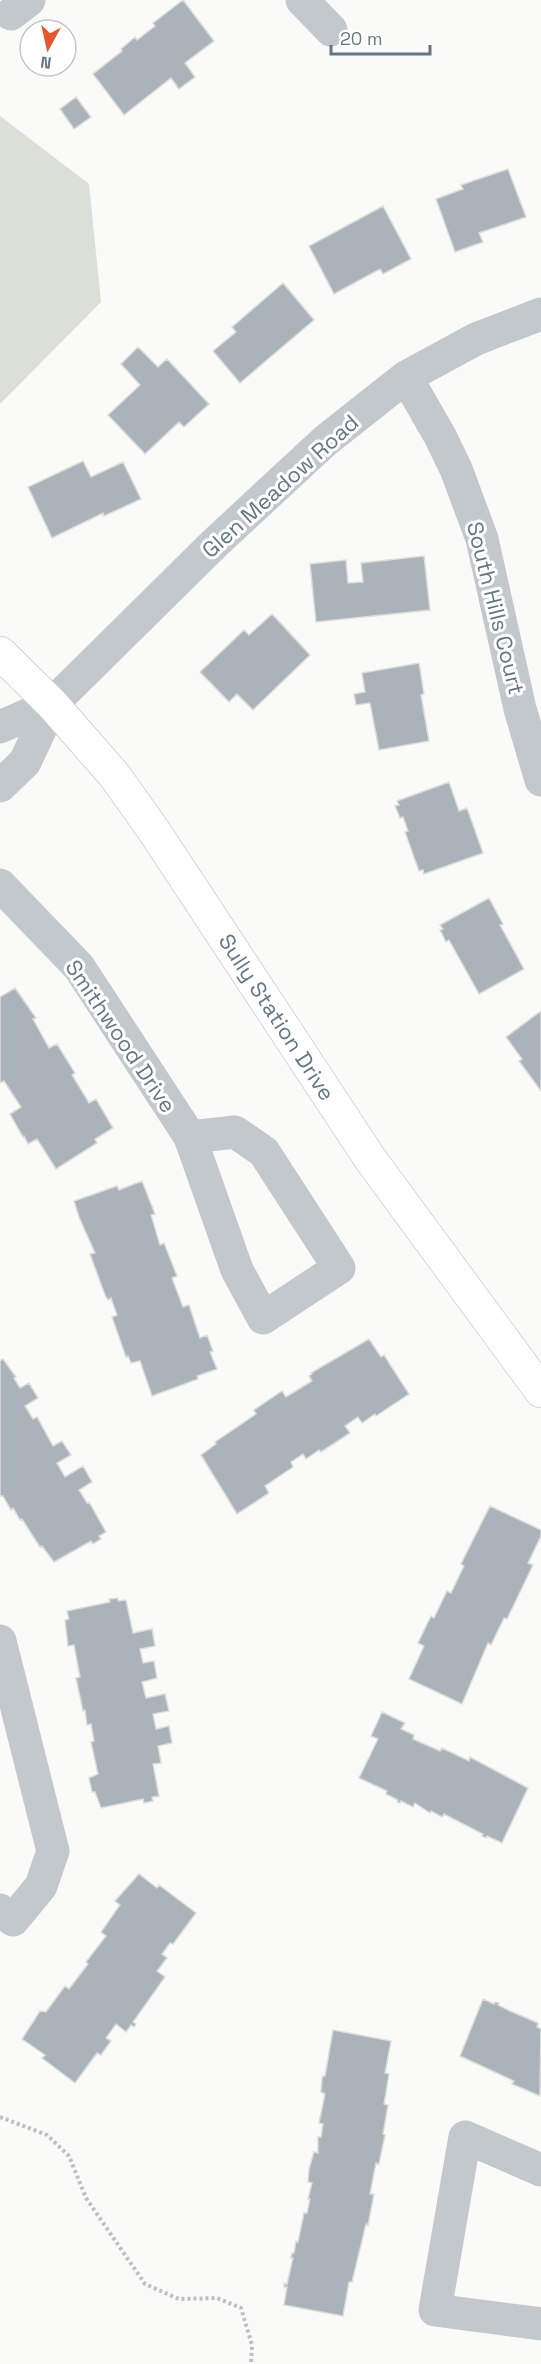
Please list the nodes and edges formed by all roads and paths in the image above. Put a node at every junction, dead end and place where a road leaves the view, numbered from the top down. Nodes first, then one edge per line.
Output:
1 (302, 0) edge
2 (331, 30) dead end
3 (541, 314) edge
4 (406, 377) junction
5 (0, 653) edge
6 (52, 704) junction
7 (0, 727) edge
8 (541, 780) edge
9 (0, 786) edge
10 (0, 885) edge
11 (190, 1137) junction
12 (541, 1391) edge
13 (0, 1641) edge
14 (0, 1911) edge
15 (0, 2117) edge
16 (541, 2170) edge
17 (541, 2324) edge
18 (251, 2364) edge

1 - 2 street
3 - 4 street, Glen Meadow Road
4 - 6 street, Glen Meadow Road
4 - 8 street, South Hills Court
5 - 6 street, Sully Station Drive
6 - 7 street
6 - 9 street
6 - 12 street, Sully Station Drive
10 - 11 street, Smithwood Drive
11 - 11 street, Smithwood Drive
13 - 14 street
15 - 18 path
16 - 17 street

